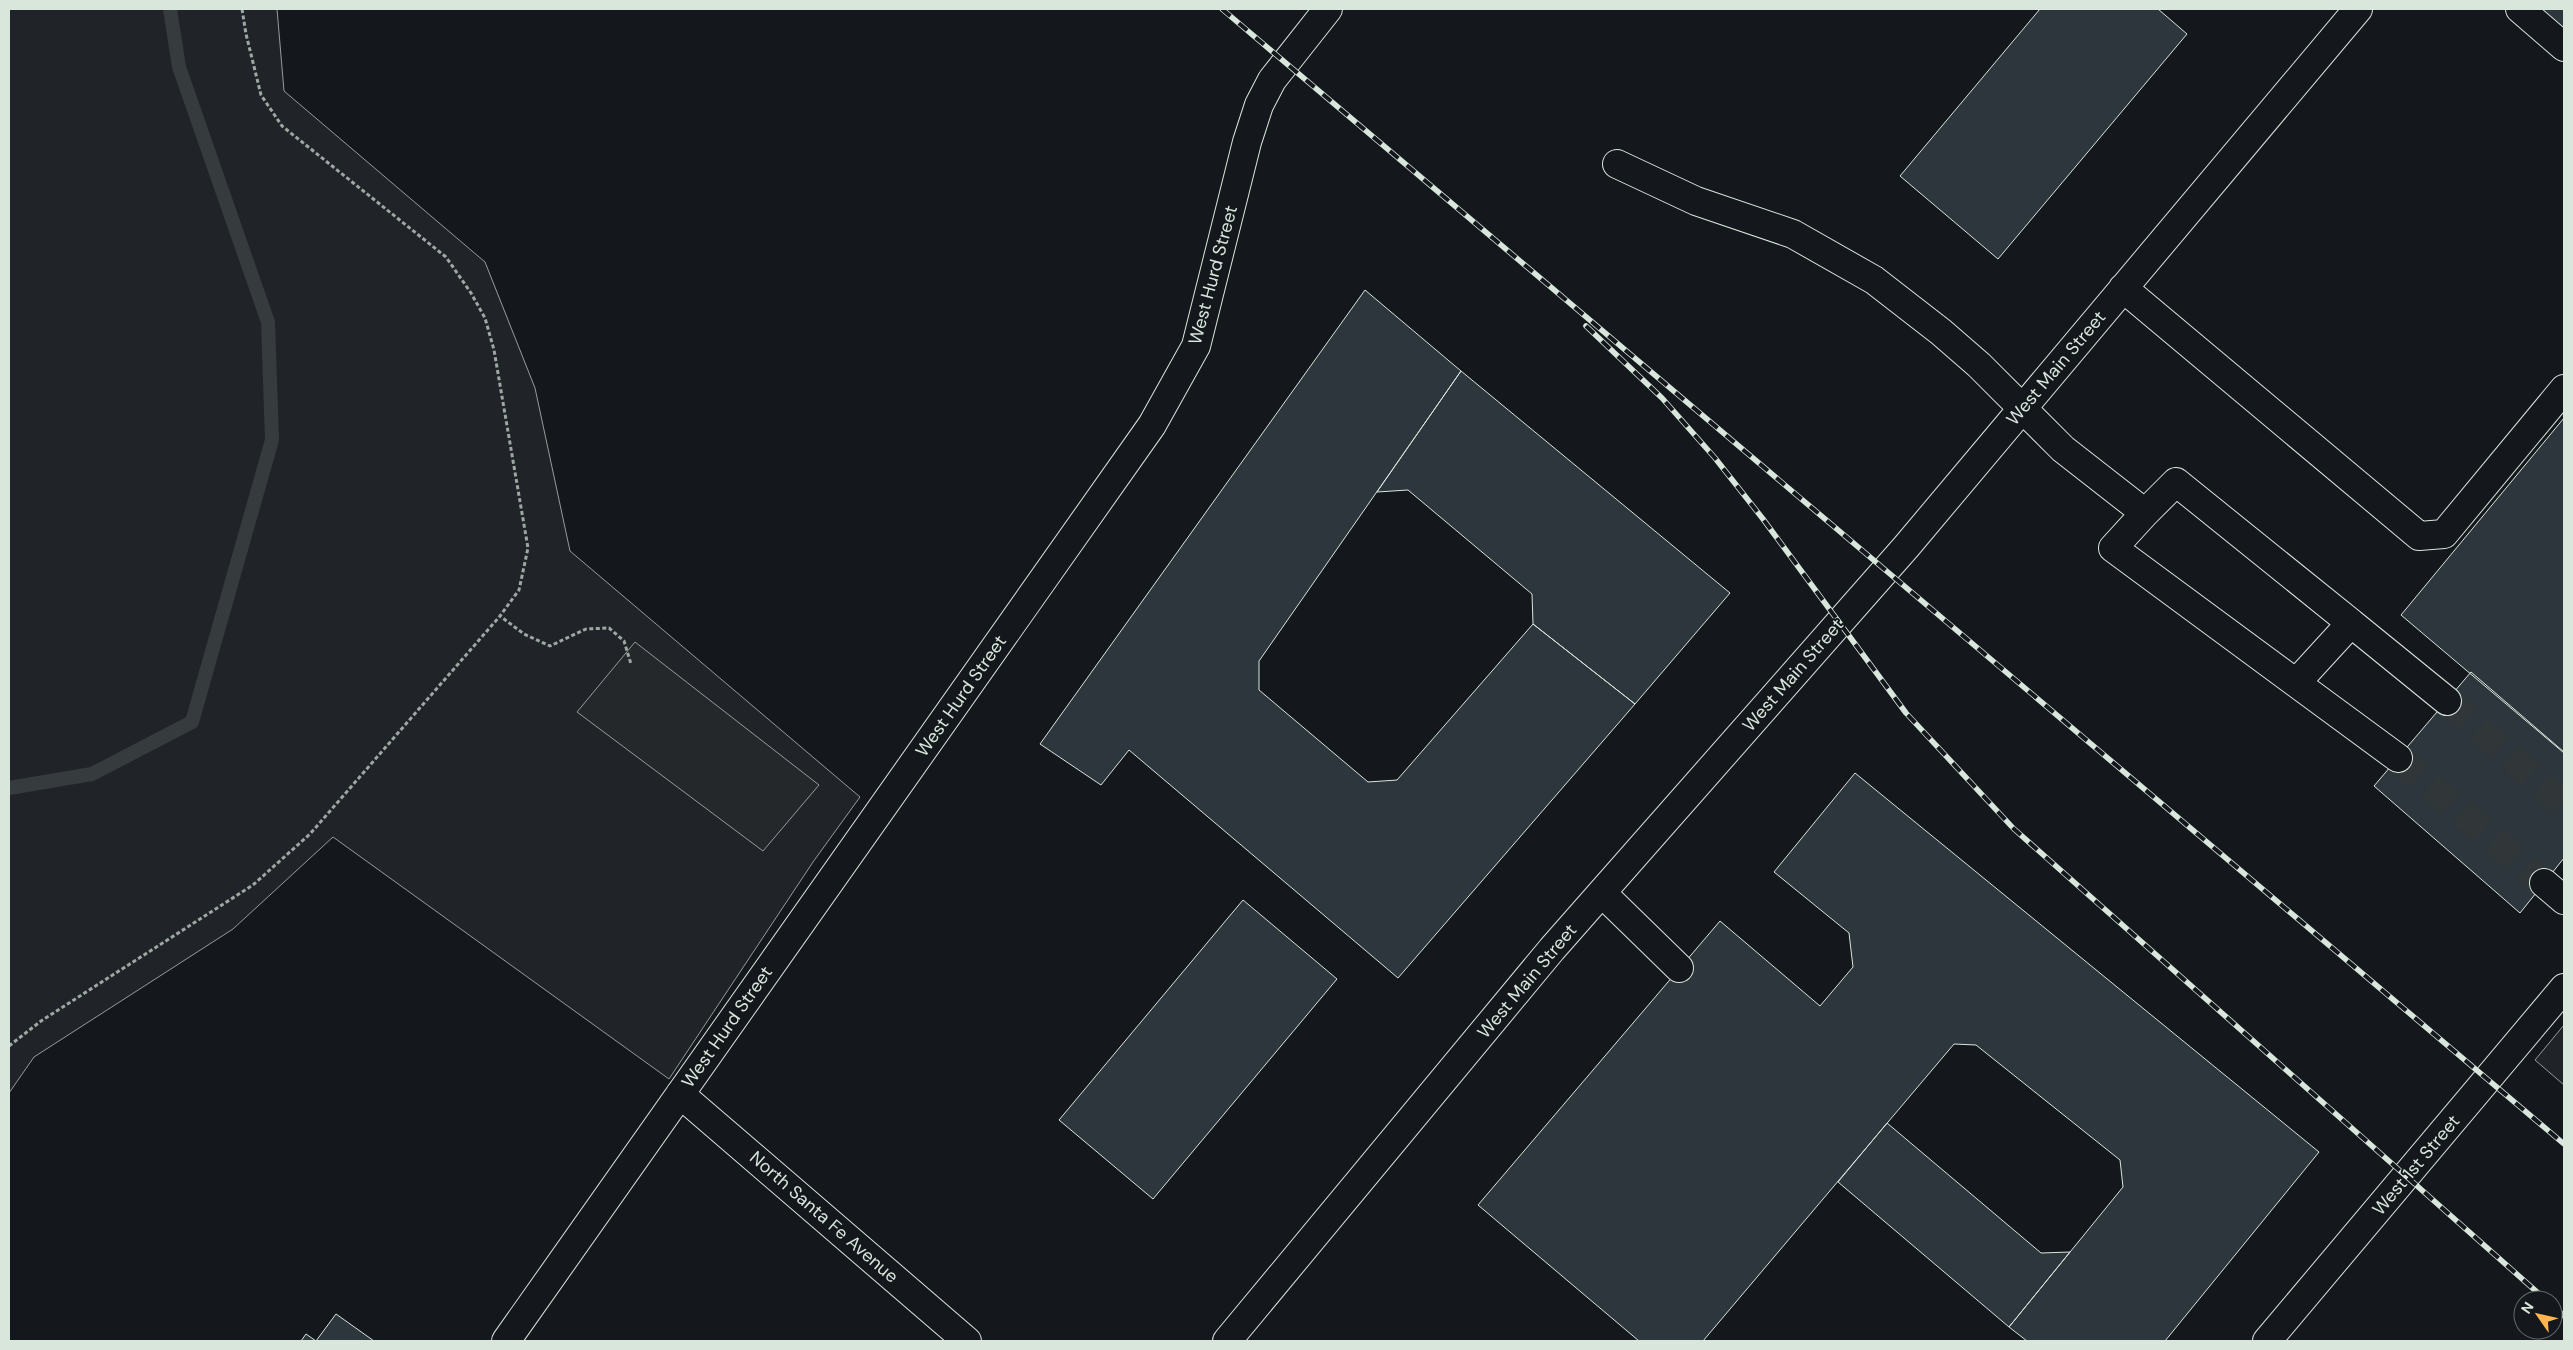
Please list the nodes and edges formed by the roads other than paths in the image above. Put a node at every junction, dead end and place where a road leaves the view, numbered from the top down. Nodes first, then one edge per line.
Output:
1 (1328, 9) edge
2 (2358, 9) edge
3 (2520, 9) edge
4 (2564, 47) edge
5 (1617, 164) dead end
6 (2123, 288) junction
7 (2564, 389) edge
8 (2023, 408) junction
9 (2145, 513) junction
10 (2351, 623) junction
11 (2296, 683) junction
12 (2447, 701) tunnel mouth
13 (2398, 758) tunnel mouth
14 (1602, 893) junction
15 (1679, 968) dead end
16 (2564, 988) edge
17 (680, 1094) junction
18 (506, 1341) edge
19 (967, 1341) edge
20 (1227, 1341) edge
21 (2267, 1341) edge

1 - 17 street, West Hurd Street
2 - 6 street, West Main Street
3 - 4 street
5 - 8 street
6 - 7 street
6 - 8 street, West Main Street
8 - 9 street
8 - 14 street, West Main Street
9 - 10 street
9 - 11 street
10 - 11 street
10 - 12 street
11 - 13 street
14 - 15 street
14 - 20 street, West Main Street
16 - 21 street, West 1st Street
17 - 18 street, West Hurd Street
17 - 19 street, North Santa Fe Avenue

